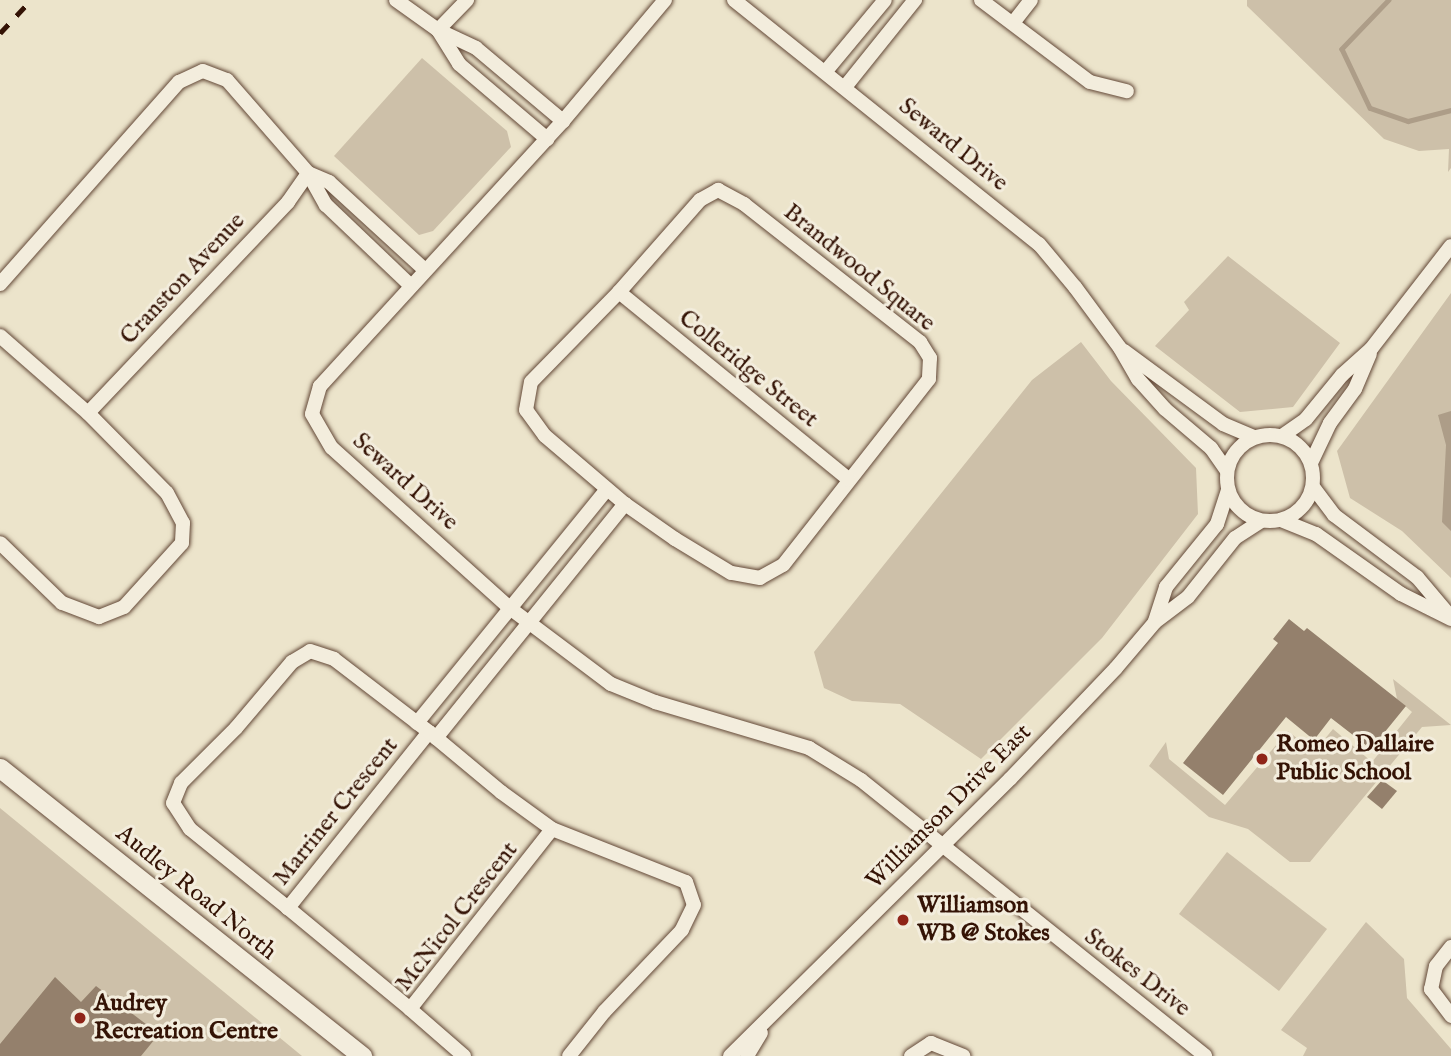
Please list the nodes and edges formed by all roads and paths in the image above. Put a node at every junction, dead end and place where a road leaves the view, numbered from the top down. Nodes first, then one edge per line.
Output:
1 (397, 0) edge
2 (467, 0) edge
3 (665, 0) edge
4 (734, 0) edge
5 (885, 0) edge
6 (915, 0) edge
7 (981, 0) edge
8 (1031, 0) edge
9 (1013, 23) junction
10 (438, 30) junction
11 (826, 71) junction
12 (845, 87) junction
13 (1127, 91) dead end
14 (563, 121) junction
15 (547, 139) junction
16 (308, 173) junction
17 (1451, 246) edge
18 (425, 270) junction
19 (0, 284) edge
20 (411, 286) junction
21 (619, 292) junction
22 (0, 335) edge
23 (1120, 348) junction
24 (1371, 349) junction
25 (88, 413) junction
26 (1282, 436) junction
27 (1254, 437) junction
28 (1311, 463) junction
29 (1227, 471) junction
30 (848, 479) junction
31 (1312, 487) junction
32 (607, 489) junction
33 (1228, 490) junction
34 (625, 504) junction
35 (1281, 520) junction
36 (1261, 521) junction
37 (0, 543) edge
38 (510, 608) junction
39 (1451, 617) edge
40 (529, 621) junction
41 (1154, 622) junction
42 (417, 723) junction
43 (432, 735) junction
44 (0, 768) edge
45 (552, 829) junction
46 (943, 846) junction
47 (288, 908) junction
48 (1451, 947) edge
49 (410, 1009) junction
50 (1451, 1016) edge
51 (769, 1020) junction
52 (362, 1056) edge
53 (464, 1056) edge
54 (569, 1056) edge
55 (730, 1056) edge
56 (747, 1056) edge
57 (911, 1056) edge
58 (963, 1056) edge
59 (1205, 1056) edge

1 - 10 street
2 - 10 street
3 - 14 street, Seward Drive
4 - 11 street, Seward Drive
5 - 11 street
6 - 12 street
7 - 9 street
8 - 9 street
9 - 13 street
10 - 14 street
10 - 15 street
11 - 12 street, Seward Drive
12 - 23 street, Seward Drive
14 - 15 street, Seward Drive
15 - 18 street, Seward Drive
16 - 18 street
16 - 19 street
16 - 20 street
16 - 25 street, Cranston Avenue
17 - 24 street
18 - 20 street, Seward Drive
20 - 38 street, Seward Drive
21 - 30 street, Colleridge Street
21 - 30 street, Brandwood Square
21 - 32 street, Brandwood Square
22 - 25 street
23 - 27 street, Seward Drive
23 - 29 street, Seward Drive
24 - 26 street
24 - 28 street
25 - 37 street
26 - 27 street
26 - 28 street
27 - 29 street
28 - 31 street
29 - 33 street
30 - 34 street, Brandwood Square
31 - 35 street
31 - 39 street
32 - 34 street, Brandwood Square
32 - 38 street, Marriner Crescent
33 - 36 street
33 - 41 street, Williamson Drive East
34 - 40 street, Marriner Crescent
35 - 36 street
35 - 39 street
36 - 41 street, Williamson Drive East
38 - 40 street, Seward Drive
38 - 42 street, Marriner Crescent
40 - 43 street, Marriner Crescent
40 - 46 street, Seward Drive
41 - 46 street, Williamson Drive East
42 - 43 street, Marriner Crescent
42 - 47 street, Marriner Crescent
43 - 45 street, McNicol Crescent
43 - 47 street, Marriner Crescent
44 - 52 street, Audley Road North
45 - 49 street, McNicol Crescent
45 - 54 street, McNicol Crescent
46 - 51 street, Williamson Drive East
46 - 59 street, Stokes Drive
47 - 49 street
48 - 50 street
49 - 53 street, McNicol Crescent
51 - 55 street, Williamson Drive East
51 - 56 street, Williamson Drive East
57 - 58 street

